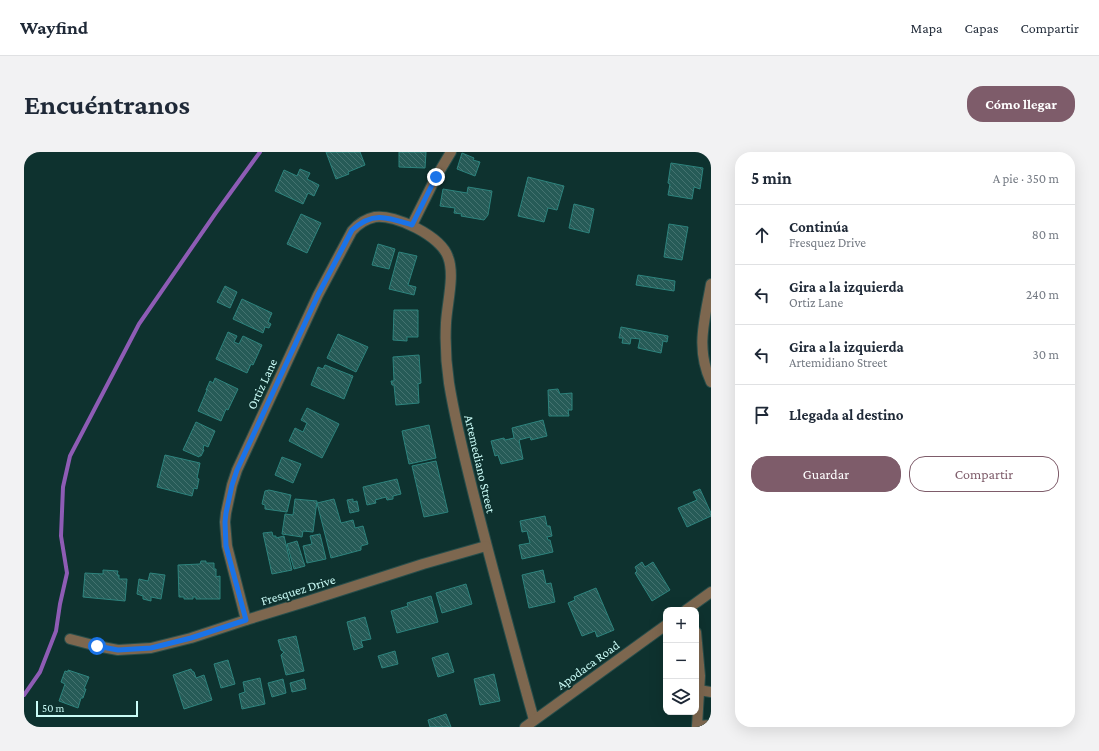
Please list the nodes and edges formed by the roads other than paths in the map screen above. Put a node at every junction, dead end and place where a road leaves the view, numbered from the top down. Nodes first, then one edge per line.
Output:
1 (451, 152) edge
2 (412, 225) junction
3 (711, 284) edge
4 (711, 382) edge
5 (486, 546) junction
6 (711, 592) edge
7 (692, 607) edge
8 (246, 620) junction
9 (663, 627) edge
10 (70, 639) dead end
11 (697, 643) edge
12 (699, 690) joint
13 (711, 692) edge
14 (698, 715) edge
15 (534, 720) junction
16 (711, 725) edge
17 (697, 726) edge
18 (525, 727) edge

1 - 2 street
2 - 5 street, Artemediano Street
2 - 8 street, Ortiz Lane
3 - 4 street
5 - 8 street, Fresquez Drive
5 - 15 street, Artemediano Street
6 - 7 street
8 - 10 street, Fresquez Drive
9 - 15 street, Apodaca Road
11 - 12 street
12 - 13 street
14 - 17 street
15 - 18 street, Apodaca Road
16 - 17 street

